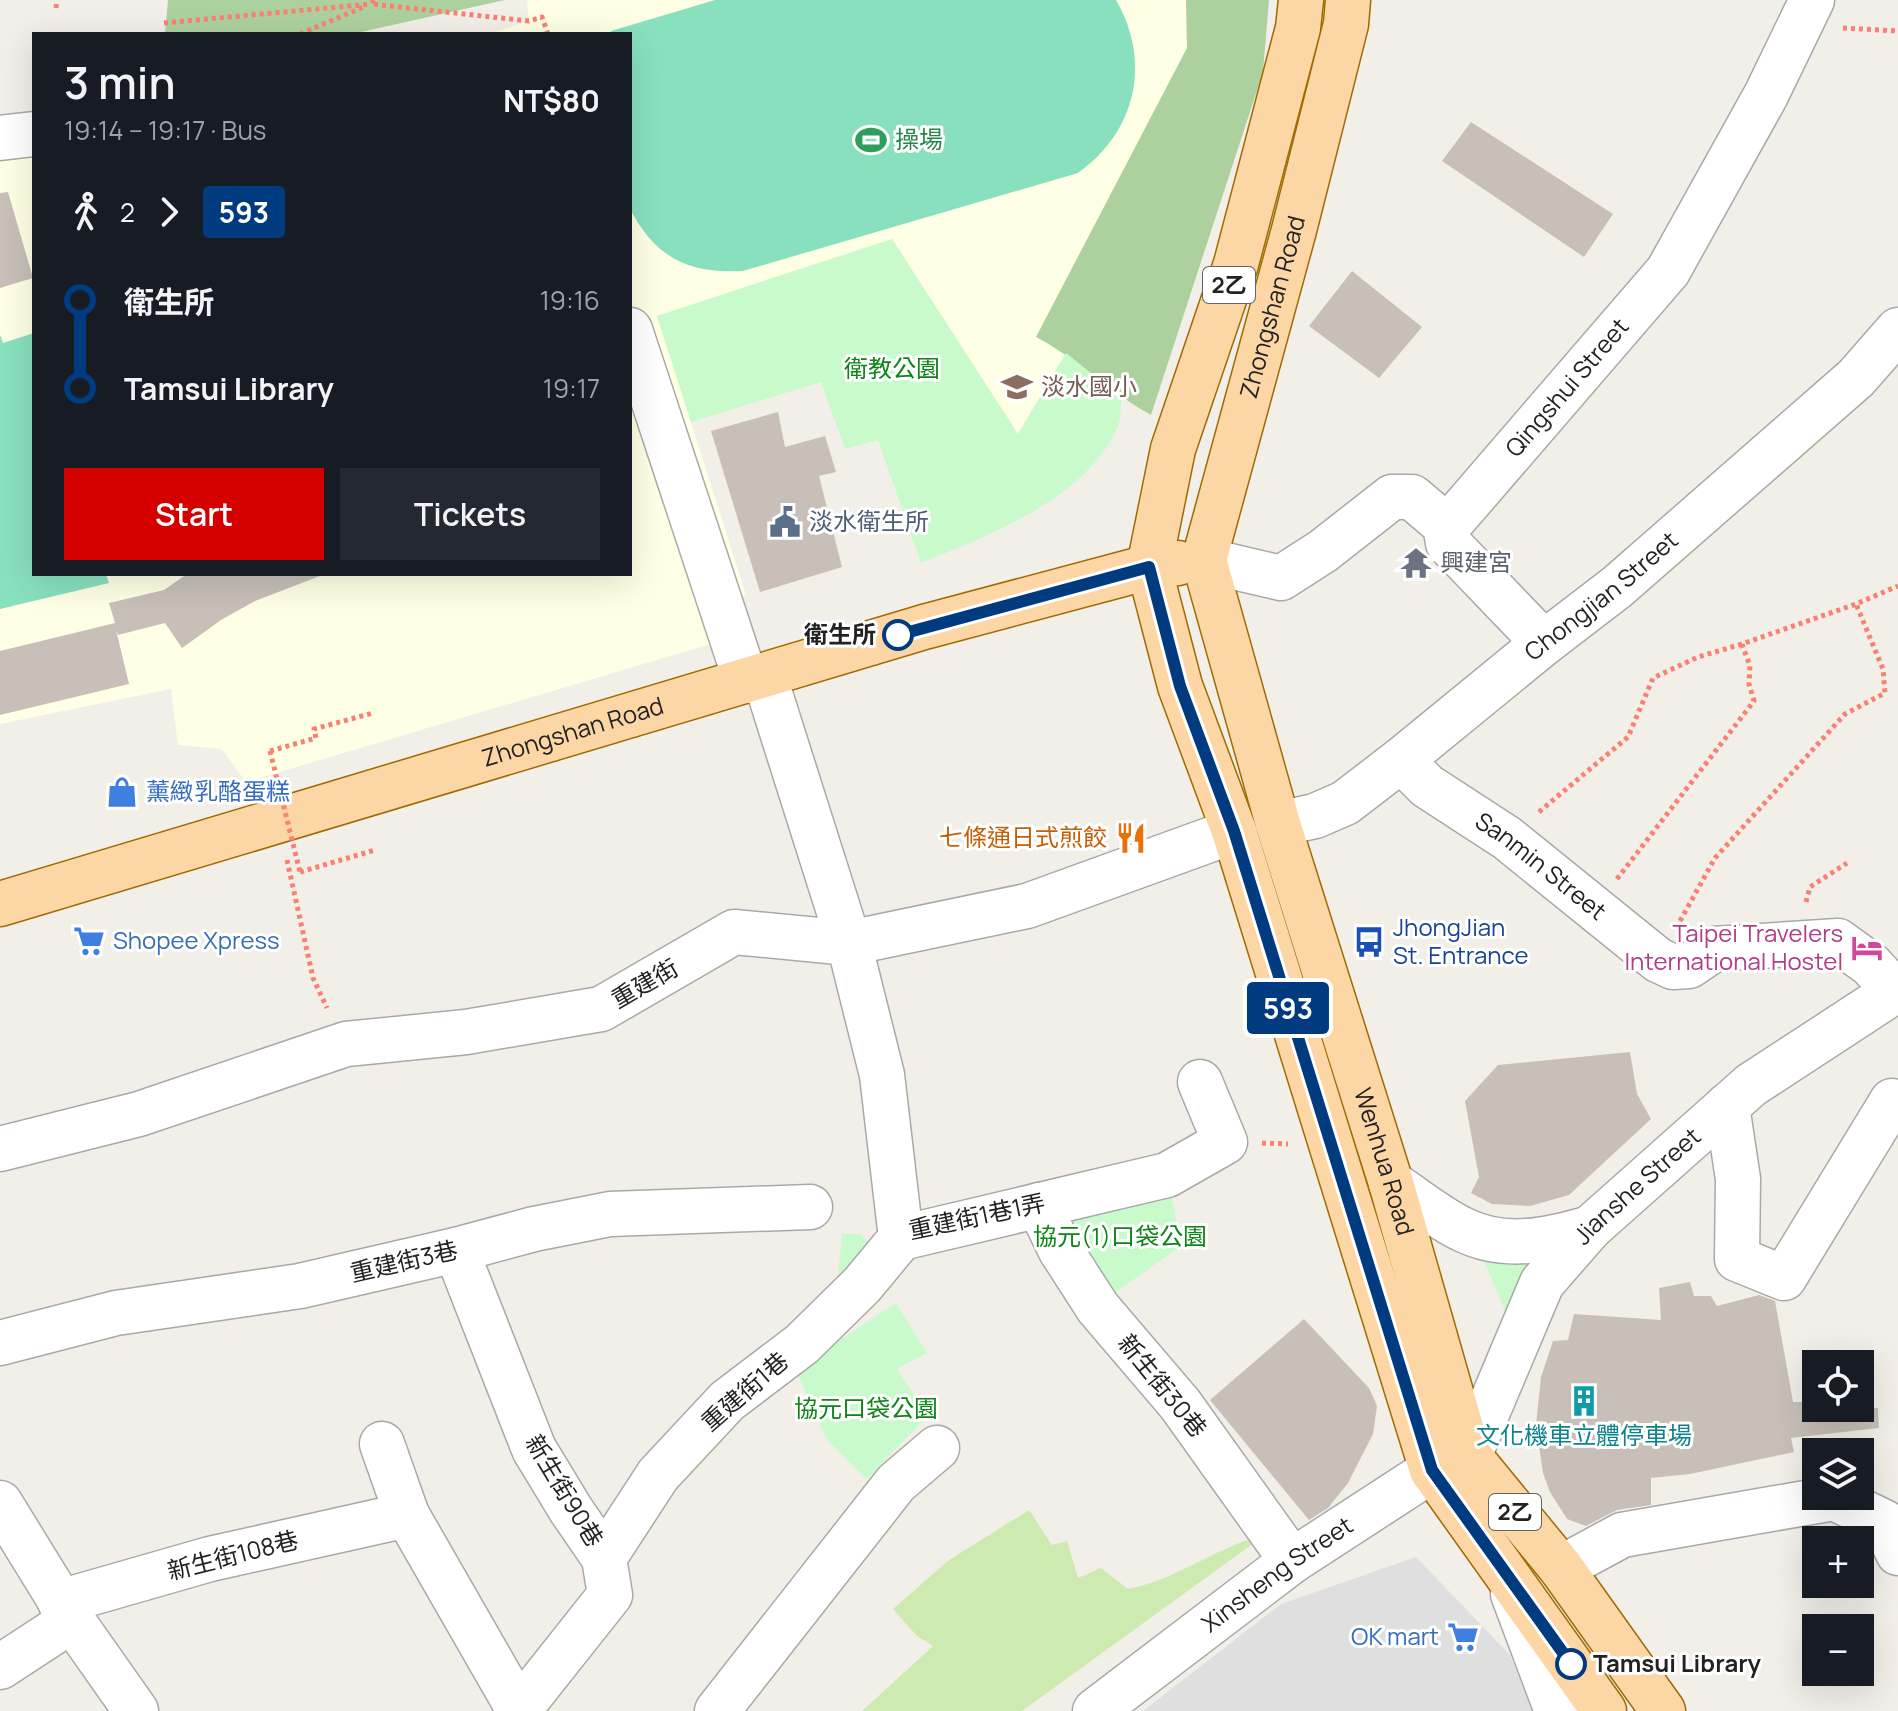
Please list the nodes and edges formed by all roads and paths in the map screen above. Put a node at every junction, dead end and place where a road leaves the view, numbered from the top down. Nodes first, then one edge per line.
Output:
1 (57, 0) edge
2 (1301, 0) edge
3 (1348, 0) edge
4 (372, 2) edge
5 (56, 8) dead end
6 (1806, 13) edge
7 (164, 23) dead end
8 (1898, 31) edge
9 (304, 32) edge
10 (547, 32) edge
11 (32, 134) edge
12 (0, 138) edge
13 (1898, 330) edge
14 (632, 336) edge
15 (1445, 525) junction
16 (1204, 560) junction
17 (1149, 567) junction
18 (1898, 586) edge
19 (1856, 604) junction
20 (1544, 643) junction
21 (1742, 644) junction
22 (755, 678) junction
23 (373, 713) dead end
24 (1401, 760) junction
25 (278, 821) junction
26 (1278, 824) junction
27 (1234, 831) junction
28 (1507, 838) junction
29 (375, 850) dead end
30 (1847, 863) dead end
31 (0, 904) edge
32 (1593, 909) junction
33 (1796, 942) junction
34 (849, 943) junction
35 (1658, 960) junction
36 (1896, 990) edge
37 (346, 1044) junction
38 (1200, 1082) dead end
39 (1892, 1101) dead end
40 (1727, 1106) junction
41 (1225, 1142) junction
42 (1295, 1144) dead end
43 (0, 1149) edge
44 (1391, 1183) junction
45 (1039, 1205) junction
46 (810, 1207) dead end
47 (1590, 1228) junction
48 (901, 1238) junction
49 (456, 1250) junction
50 (0, 1343) edge
51 (382, 1444) dead end
52 (937, 1448) dead end
53 (1451, 1463) junction
54 (0, 1503) edge
55 (407, 1515) junction
56 (1898, 1553) edge
57 (604, 1558) junction
58 (1292, 1561) junction
59 (1502, 1566) junction
60 (1561, 1568) junction
61 (66, 1611) junction
62 (0, 1667) edge
63 (518, 1710) edge
64 (136, 1711) edge
65 (717, 1711) edge
66 (1095, 1711) edge
67 (1557, 1711) edge
68 (1604, 1711) edge
69 (1663, 1711) edge

1 - 5 path
2 - 17 main road, Zhongshan Road / 2乙
3 - 16 main road, Zhongshan Road / 2乙
4 - 7 path
4 - 9 path
4 - 10 path
6 - 8 path
6 - 15 street, Qingshui Street
11 - 12 street
13 - 20 street, Chongjian Street
14 - 22 street, 重建街1巷1弄
15 - 16 street
15 - 20 street
16 - 17 main road, Zhongshan Road
16 - 26 main road, Wenhua Road / 2乙
17 - 22 main road, Zhongshan Road
17 - 27 main road, Wenhua Road / 2乙
18 - 19 path
19 - 21 path
19 - 35 path
20 - 24 street, Chongjian Street
21 - 28 path
21 - 32 path
22 - 25 main road, Zhongshan Road
22 - 34 street, 重建街1巷1弄
23 - 29 path, bridge
24 - 26 street, Chongjian Street
24 - 28 street, Sanmin Street
25 - 31 main road, Zhongshan Road
25 - 37 path
26 - 44 main road, Wenhua Road / 2乙
27 - 34 street, 重建街
27 - 53 main road, Wenhua Road / 2乙
28 - 32 street, Sanmin Street
30 - 33 path
32 - 35 street, Sanmin Street
33 - 35 street
33 - 36 street
34 - 37 street, 重建街
34 - 48 street, 重建街1巷1弄
36 - 40 street, Jianshe Street
37 - 43 street, 重建街
38 - 41 street
39 - 40 street
40 - 47 street, Jianshe Street
41 - 42 path
41 - 45 street, 重建街1巷1弄
44 - 47 street
44 - 53 main road, Wenhua Road / 2乙
45 - 48 street, 重建街1巷1弄
45 - 58 street, 新生街30巷
46 - 49 street, 重建街3巷
47 - 53 street, Jianshe Street
48 - 57 street, 重建街1巷
49 - 50 street, 重建街3巷
49 - 57 street, 新生街90巷
51 - 55 street
52 - 65 street
53 - 58 street, Xinsheng Street
53 - 59 main road, Wenhua Road / 2乙
53 - 60 main road, Wenhua Road / 2乙
54 - 61 street
55 - 61 street, 新生街108巷
55 - 63 street
56 - 60 street
57 - 63 street, 新生街90巷
58 - 66 street, Xinsheng Street
59 - 67 street
59 - 68 main road, Wenhua Road / 2乙
60 - 69 main road, Wenhua Road / 2乙
61 - 62 street, 新生街108巷
61 - 64 street

